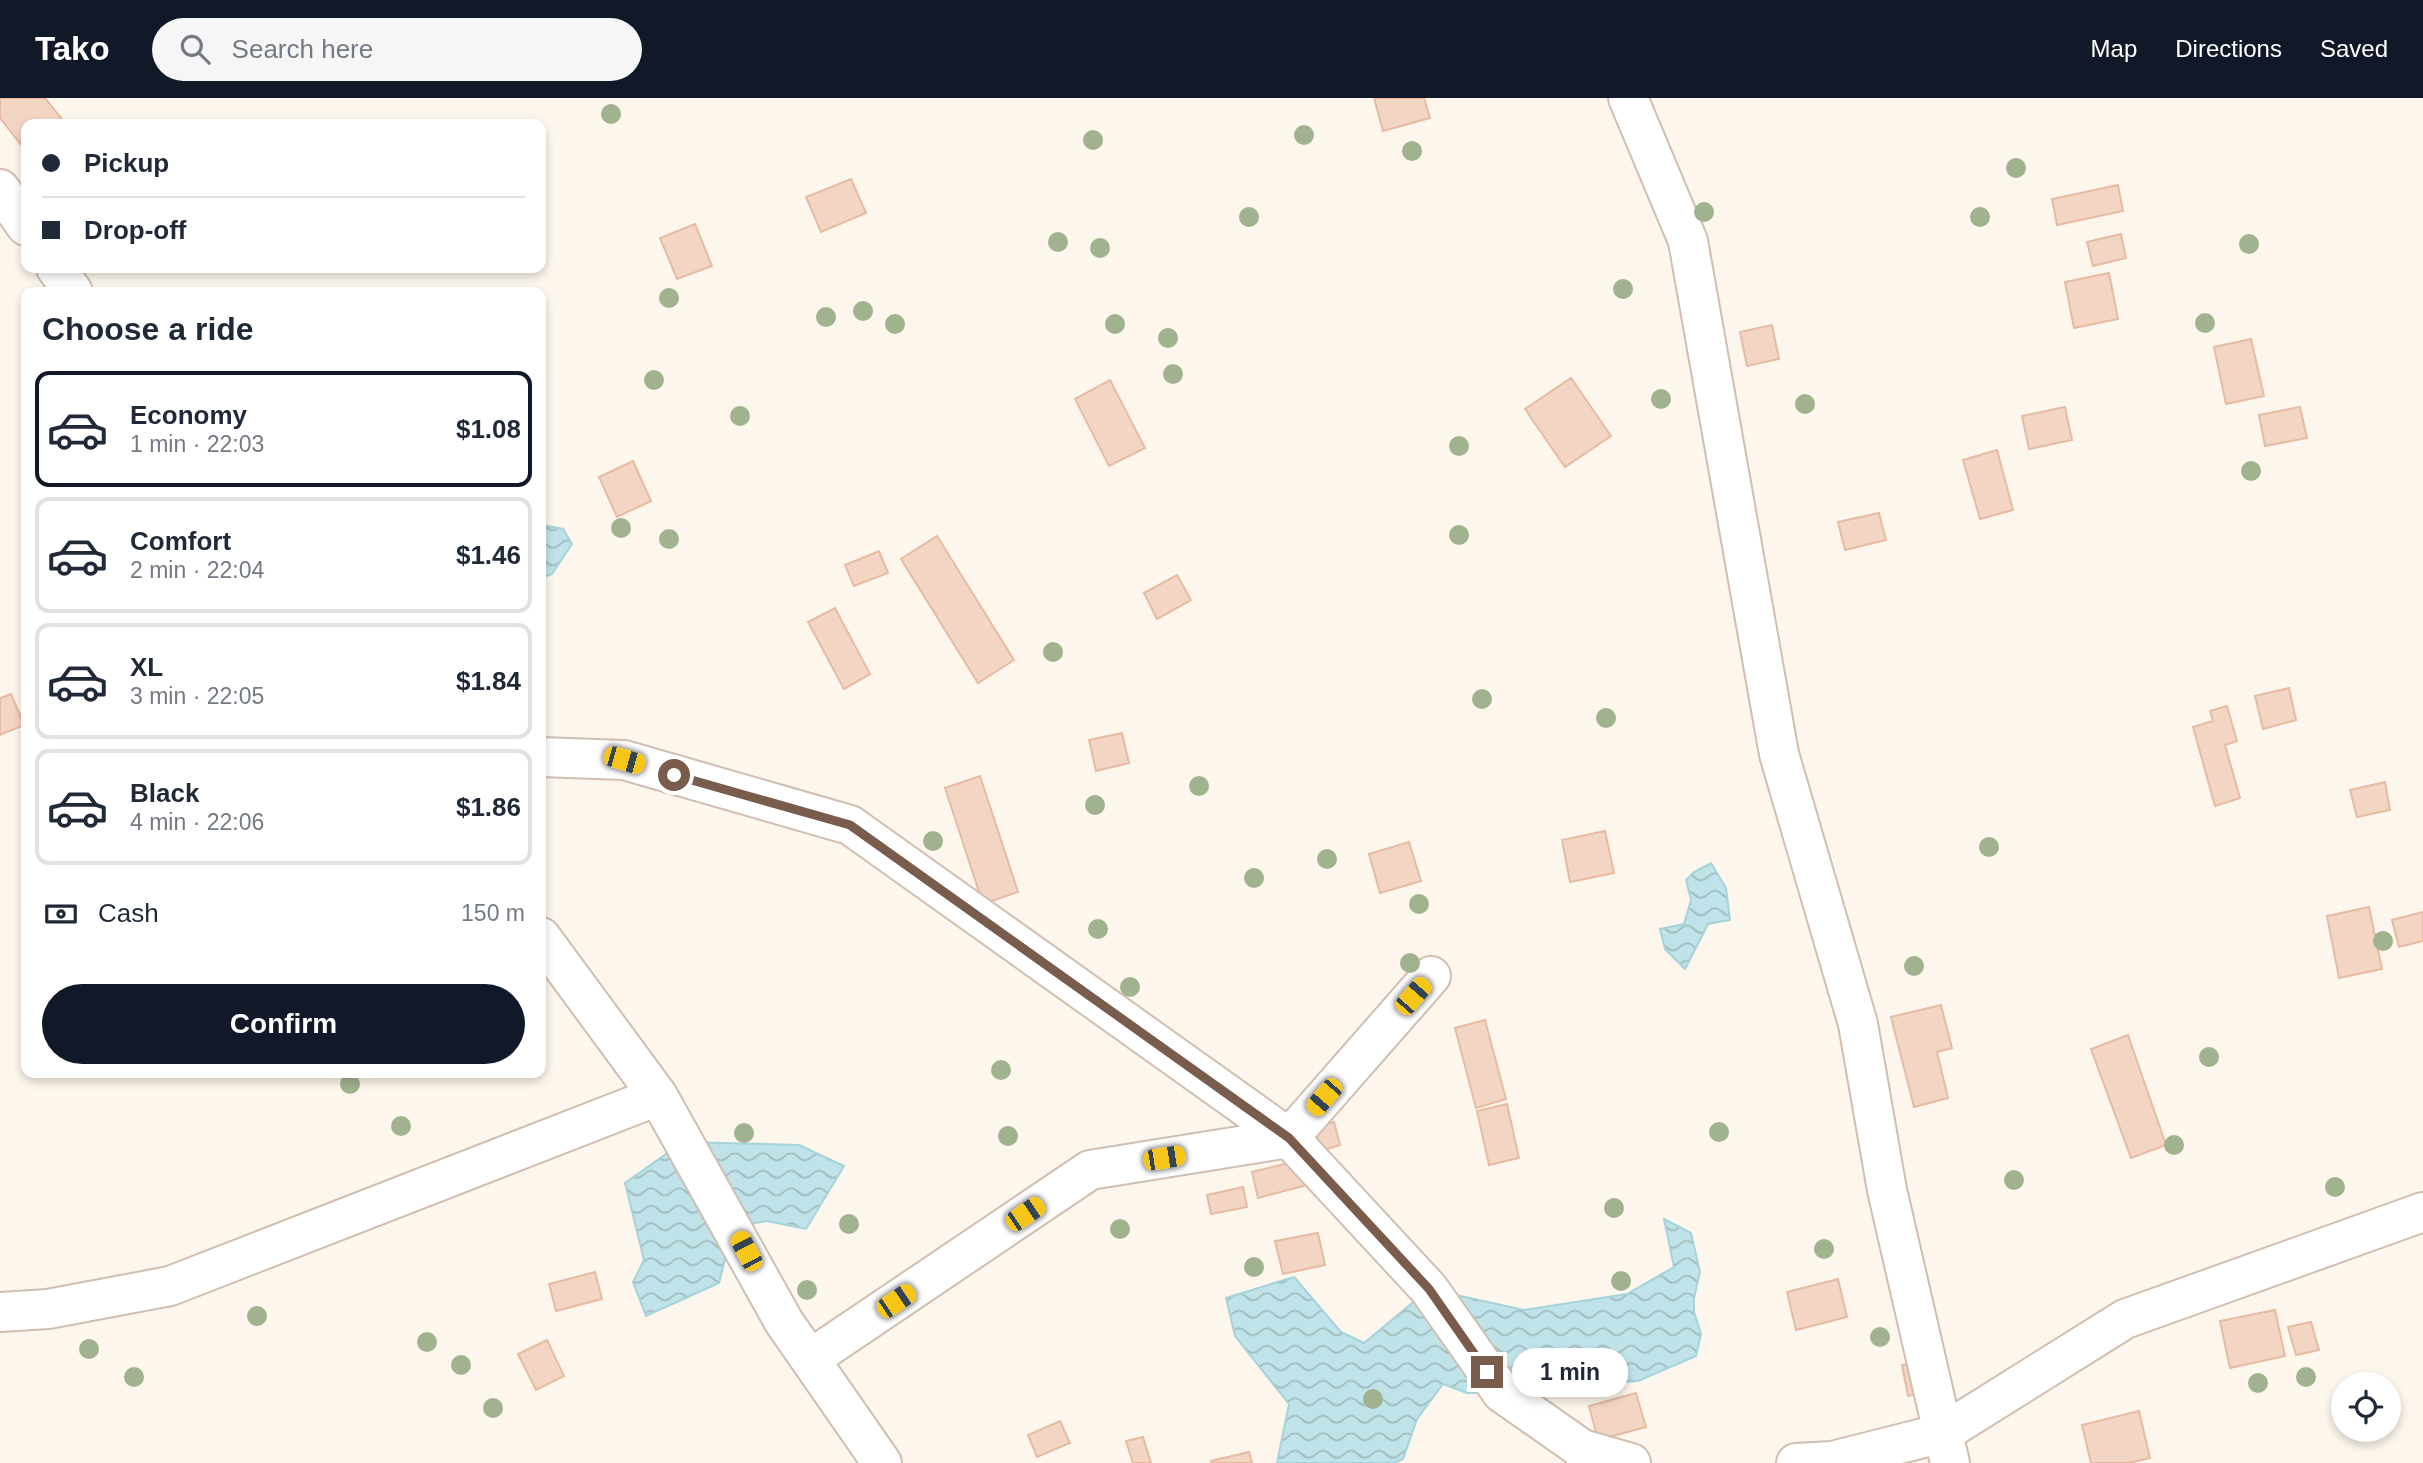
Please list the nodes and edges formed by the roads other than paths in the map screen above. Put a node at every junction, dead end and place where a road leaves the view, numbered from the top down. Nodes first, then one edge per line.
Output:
1 (1628, 98) edge
2 (0, 189) edge
3 (21, 219) edge
4 (546, 757) edge
5 (546, 944) edge
6 (1431, 976) dead end
7 (658, 1096) junction
8 (1289, 1138) junction
9 (2423, 1212) edge
10 (0, 1312) edge
11 (810, 1359) junction
12 (1947, 1448) edge
13 (1585, 1456) edge
14 (882, 1463) edge
15 (1631, 1463) edge
16 (1796, 1463) edge

1 - 12 street
2 - 3 street
4 - 8 street
5 - 7 street
6 - 8 street
7 - 10 street
7 - 11 street
8 - 11 street
8 - 13 street
9 - 12 street
11 - 14 street
12 - 16 street
13 - 15 street

